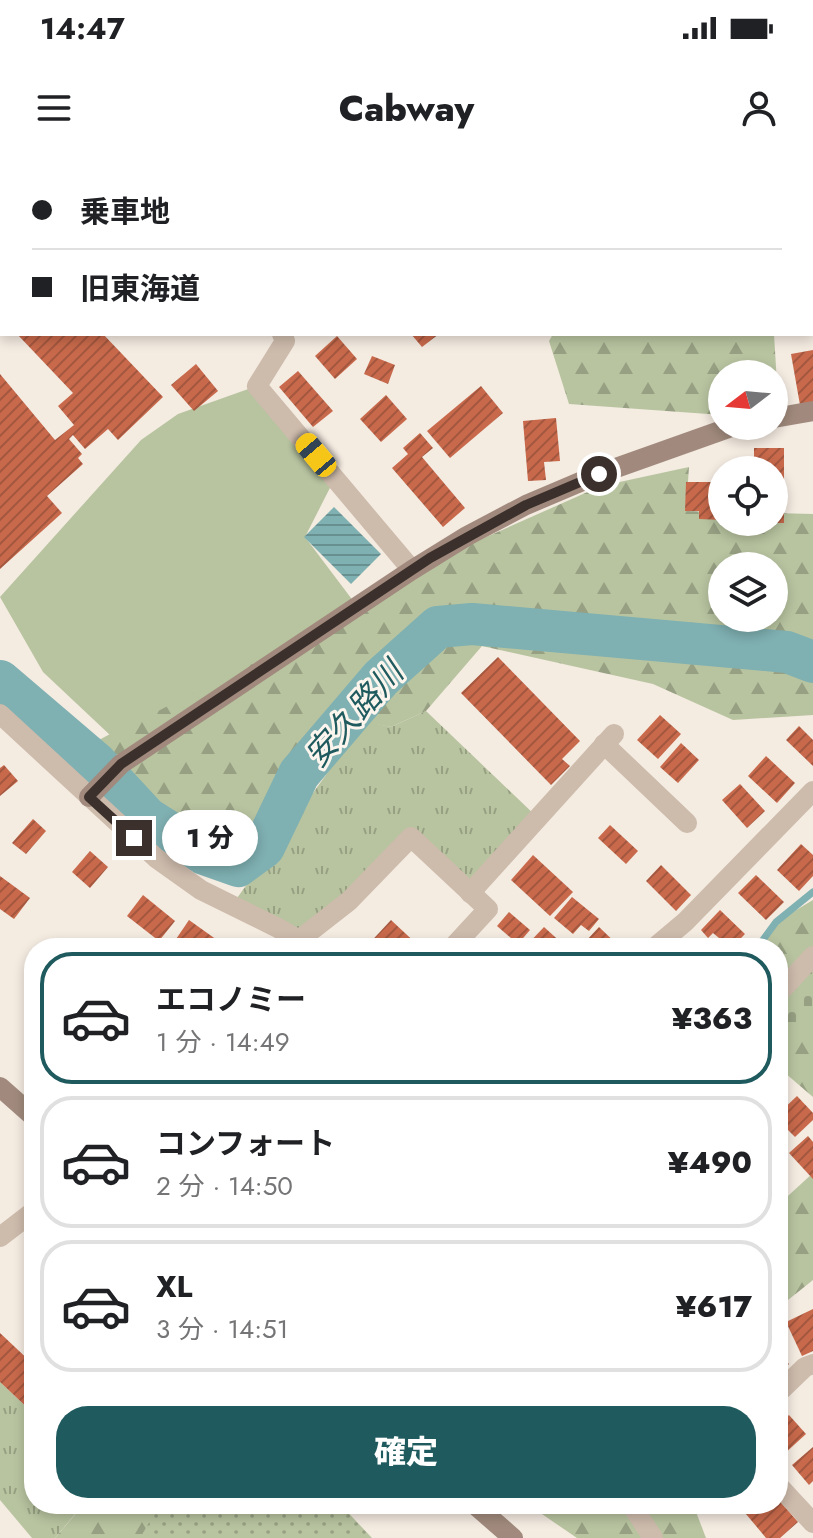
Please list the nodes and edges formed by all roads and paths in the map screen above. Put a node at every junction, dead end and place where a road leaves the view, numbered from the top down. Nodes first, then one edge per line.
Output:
1 (283, 336) edge
2 (813, 411) edge
3 (788, 415) edge
4 (708, 435) edge
5 (412, 570) junction
6 (0, 714) edge
7 (813, 791) edge
8 (89, 797) junction
9 (687, 823) dead end
10 (470, 893) junction
11 (294, 938) edge
12 (312, 938) edge
13 (461, 938) edge
14 (666, 938) edge
15 (813, 956) edge
16 (788, 983) edge
17 (0, 1087) edge
18 (24, 1108) edge
19 (24, 1219) edge
20 (0, 1237) edge
21 (813, 1364) edge
22 (788, 1383) edge
23 (788, 1496) edge
24 (491, 1514) edge
25 (637, 1514) edge
26 (813, 1523) edge
27 (513, 1538) edge
28 (653, 1538) edge

1 - 5 street
2 - 3 street
4 - 5 street
5 - 8 street
6 - 8 street
7 - 14 street
8 - 11 street
9 - 10 street
10 - 12 street
10 - 13 street
15 - 16 street
17 - 18 street
19 - 20 street
21 - 22 street
23 - 26 street
24 - 27 street
25 - 28 street

